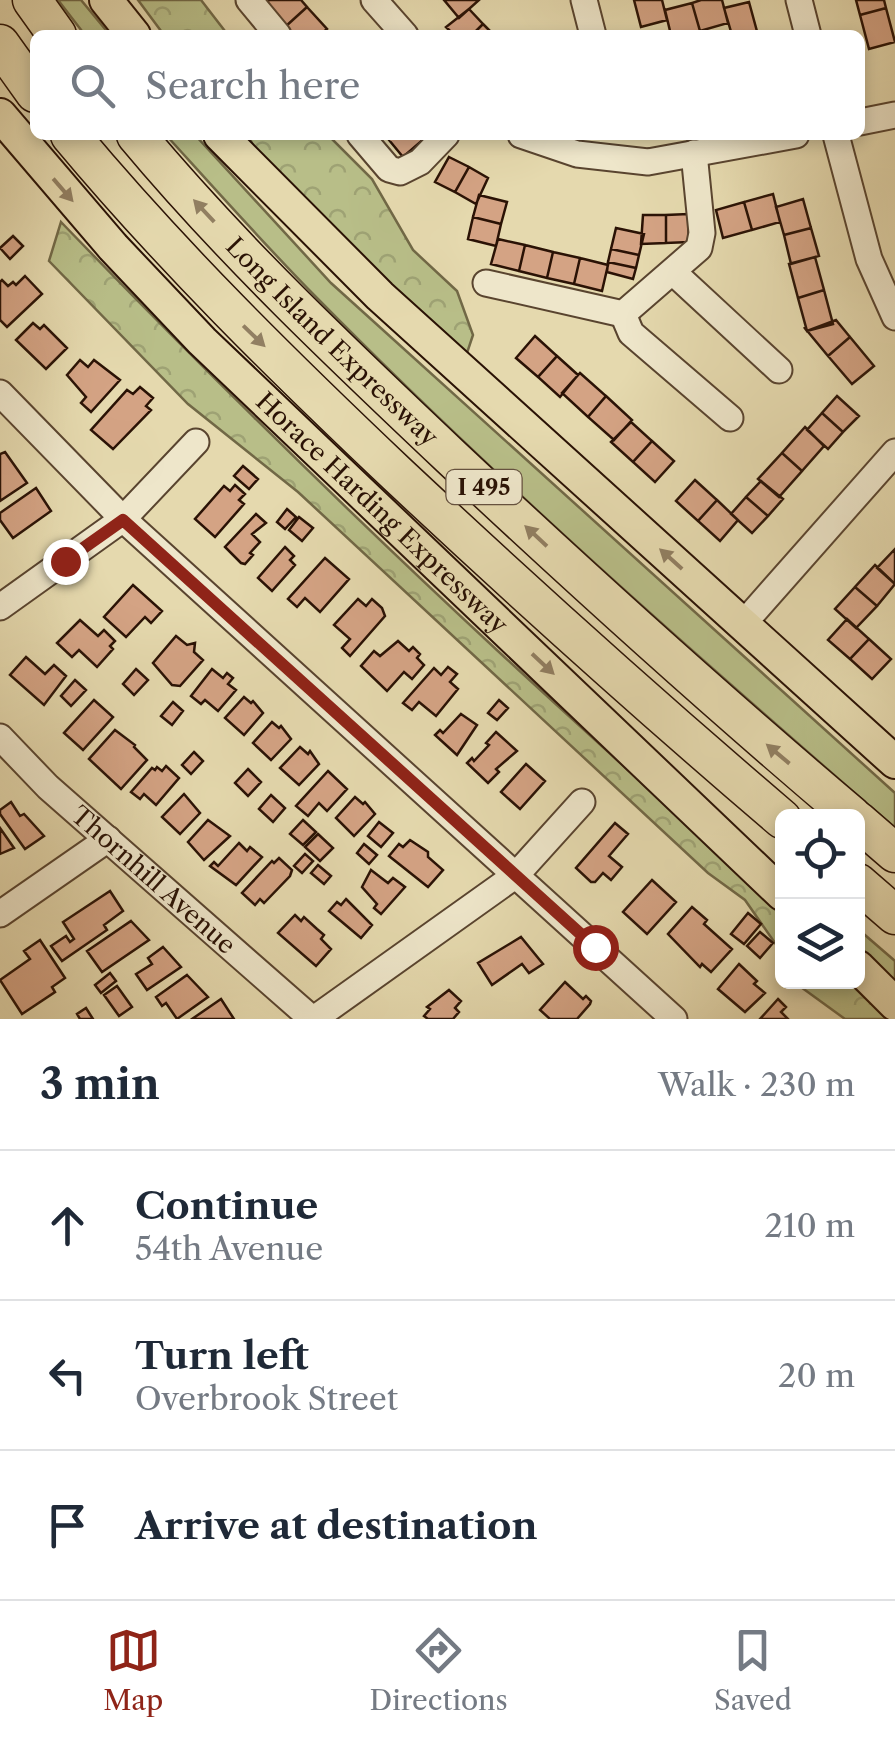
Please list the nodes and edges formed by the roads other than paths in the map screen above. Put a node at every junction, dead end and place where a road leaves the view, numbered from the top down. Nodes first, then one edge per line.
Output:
1 (32, 0) edge
2 (106, 0) edge
3 (249, 0) edge
4 (374, 0) edge
5 (584, 0) edge
6 (799, 0) edge
7 (53, 30) edge
8 (130, 30) edge
9 (274, 30) edge
10 (400, 30) edge
11 (592, 30) edge
12 (807, 30) edge
13 (0, 44) edge
14 (30, 86) edge
15 (0, 115) edge
16 (895, 115) edge
17 (865, 121) edge
18 (74, 140) edge
19 (141, 140) edge
20 (225, 140) edge
21 (364, 140) edge
22 (441, 140) edge
23 (535, 140) edge
24 (768, 140) edge
25 (837, 140) edge
26 (694, 153) junction
27 (672, 272) junction
28 (486, 283) dead end
29 (622, 314) junction
30 (895, 317) edge
31 (779, 370) dead end
32 (0, 392) edge
33 (730, 418) dead end
34 (196, 442) dead end
35 (895, 452) edge
36 (123, 520) junction
37 (0, 608) edge
38 (743, 624) junction
39 (0, 736) edge
40 (895, 762) edge
41 (582, 802) dead end
42 (843, 809) edge
43 (775, 813) edge
44 (865, 828) edge
45 (108, 839) junction
46 (895, 853) edge
47 (516, 875) junction
48 (775, 887) edge
49 (865, 889) edge
50 (0, 914) edge
51 (895, 915) edge
52 (865, 974) edge
53 (895, 1004) edge
54 (313, 1019) edge
55 (674, 1019) edge

1 - 7 highway
2 - 8 main road
3 - 9 street
4 - 10 street
5 - 11 street
6 - 12 street
13 - 14 highway
15 -> 48 main road, Horace Harding Expressway
16 - 17 street
18 -> 43 highway, Long Island Expressway / I 495
42 -> 19 highway, Long Island Expressway / I 495
38 -> 20 main road
21 - 22 street
23 - 26 street
24 - 26 street
25 - 30 street
26 - 27 street
27 - 29 street
27 - 31 street
28 - 29 street
29 - 33 street
32 - 36 street
34 - 36 street
35 - 38 street
36 - 37 street
36 - 47 street
38 - 40 main road
39 - 45 street, Thornhill Avenue
41 - 47 street
44 - 46 highway, Long Island Expressway / I 495
45 - 50 street
45 - 54 street, Thornhill Avenue
47 - 54 street
47 - 55 street
49 - 51 highway
52 - 53 main road

